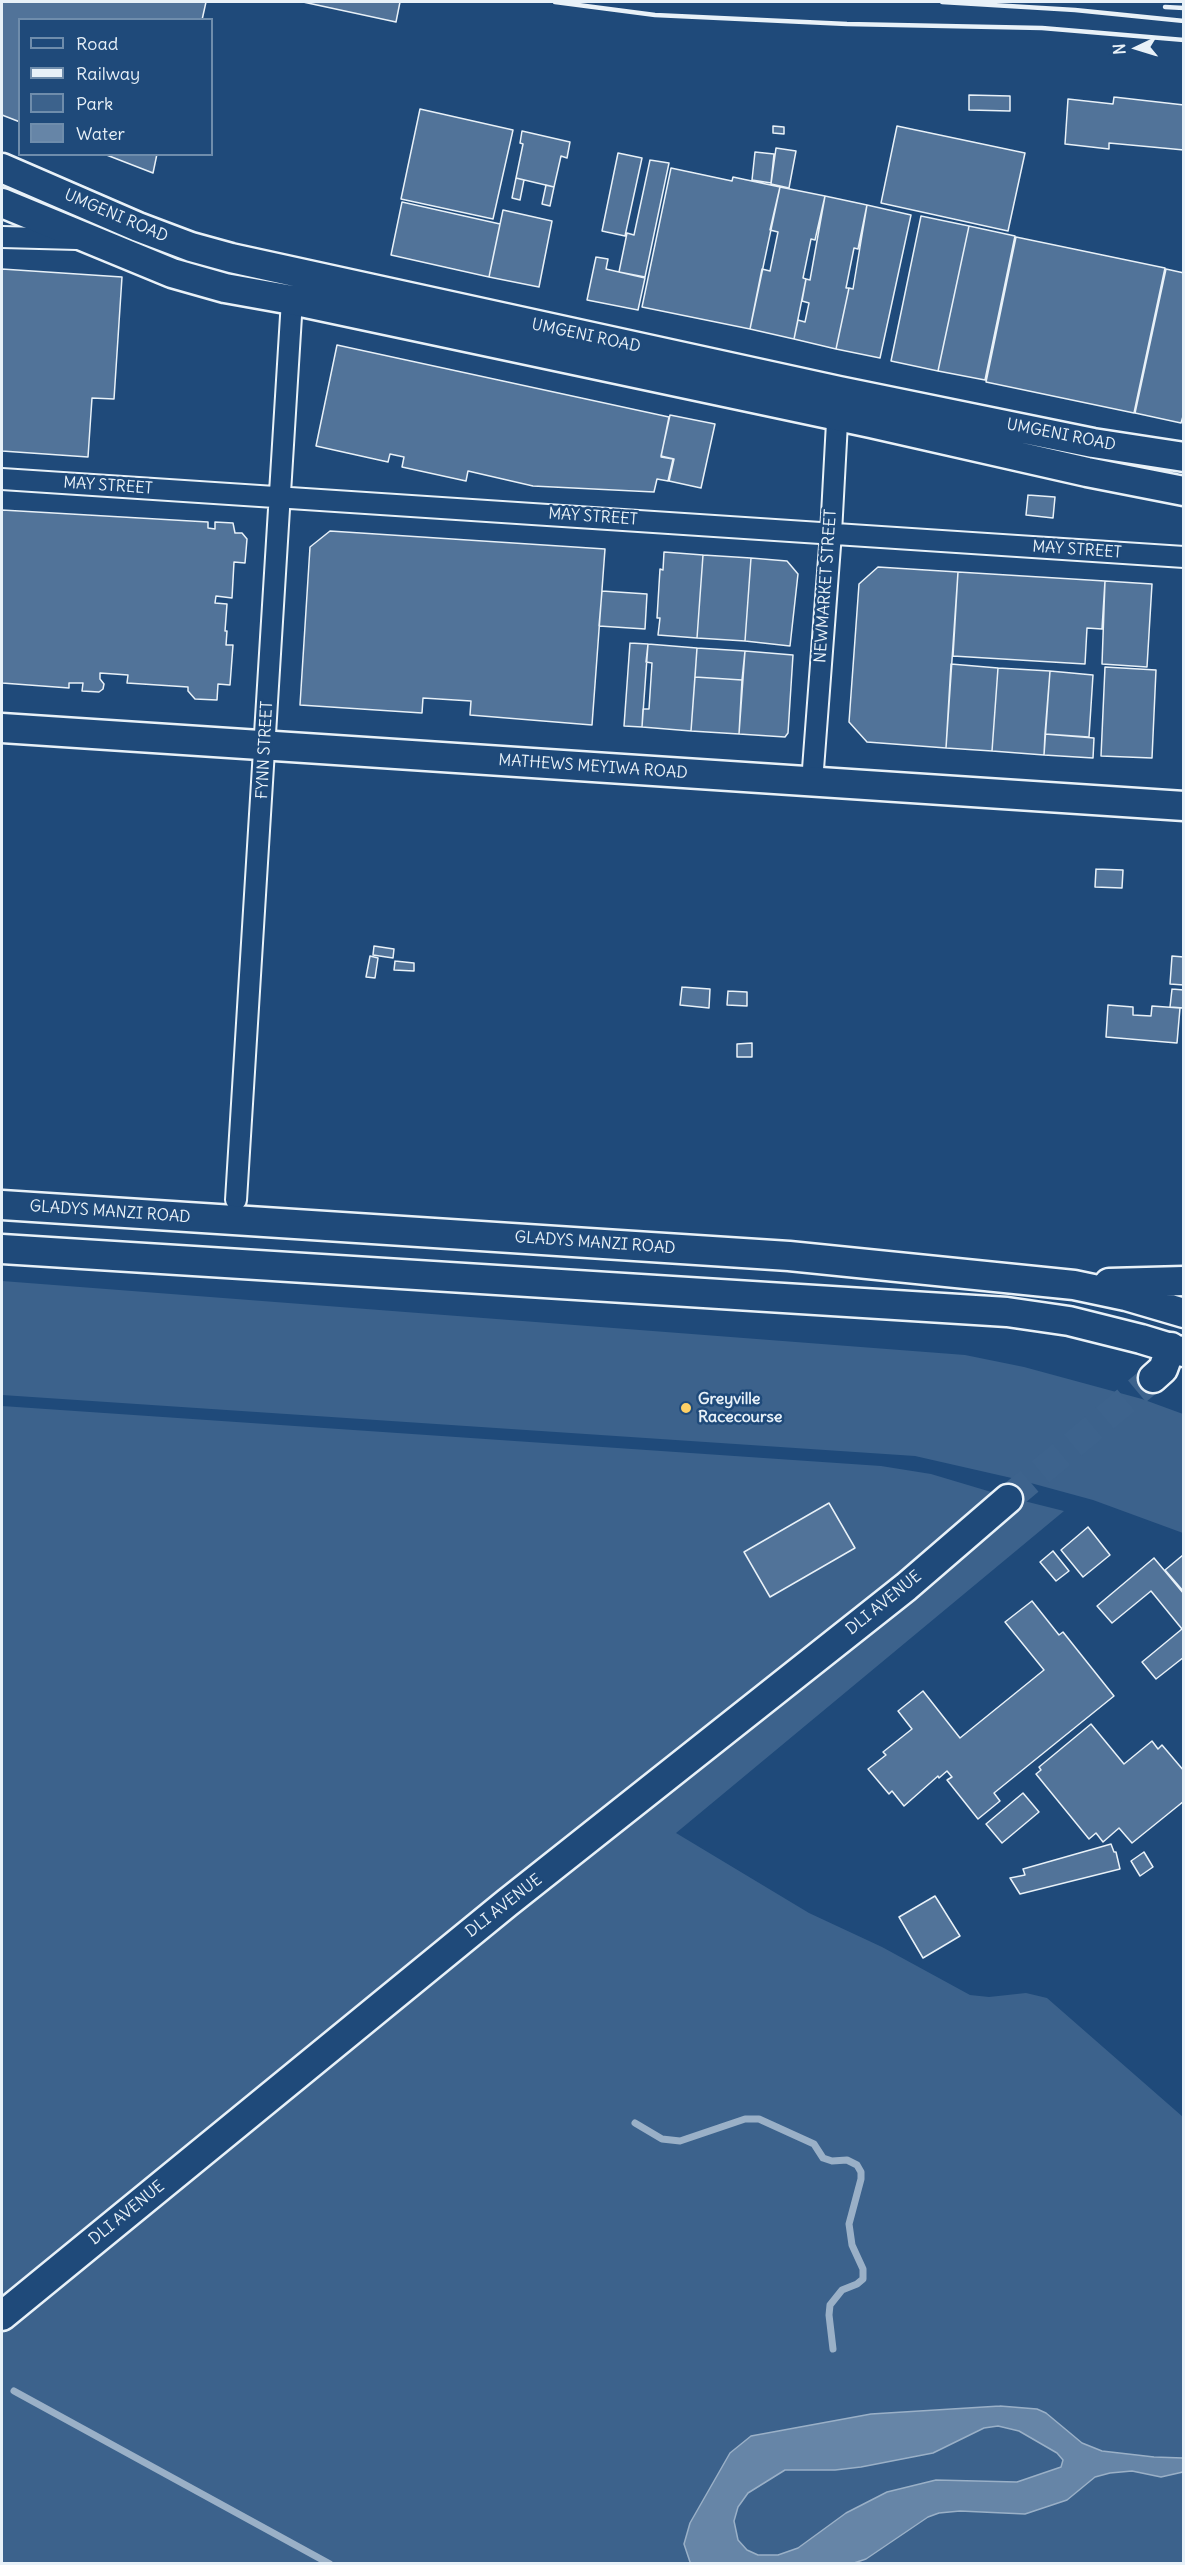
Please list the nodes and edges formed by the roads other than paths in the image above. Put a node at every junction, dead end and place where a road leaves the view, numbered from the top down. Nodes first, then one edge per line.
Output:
1 (2, 168) edge
2 (2, 203) edge
3 (2, 237) edge
4 (88, 239) junction
5 (292, 300) junction
6 (838, 403) junction
7 (1002, 423) junction
8 (935, 424) junction
9 (1093, 443) junction
10 (996, 451) junction
11 (1184, 457) edge
12 (1087, 472) junction
13 (2, 479) edge
14 (1184, 491) edge
15 (279, 496) junction
16 (831, 533) junction
17 (1184, 557) edge
18 (2, 728) edge
19 (266, 745) junction
20 (812, 782) junction
21 (1184, 806) edge
22 (2, 1204) edge
23 (235, 1210) junction
24 (2, 1249) edge
25 (789, 1256) junction
26 (230, 1263) junction
27 (1184, 1281) edge
28 (1074, 1285) junction
29 (787, 1297) junction
30 (1184, 1313) edge
31 (1173, 1358) edge
32 (1008, 1499) tunnel mouth
33 (2, 2316) edge

1 - 6 main road, UMGENI ROAD
2 - 4 main road, UMGENI ROAD
3 - 4 street
4 - 5 main road, UMGENI ROAD
5 - 6 main road, UMGENI ROAD
5 - 15 street, FYNN STREET
6 - 8 main road, UMGENI ROAD
6 - 16 street, NEWMARKET STREET
7 - 8 main road, UMGENI ROAD
7 - 9 main road, UMGENI ROAD
7 - 10 main road
8 - 10 main road, UMGENI ROAD
9 - 11 main road, UMGENI ROAD
9 - 12 main road
10 - 12 main road, UMGENI ROAD
12 - 14 main road, UMGENI ROAD
13 - 15 street, MAY STREET
15 - 16 street, MAY STREET
15 - 19 street, FYNN STREET
16 - 17 street, MAY STREET
16 - 20 street, NEWMARKET STREET
18 - 19 main road, MATHEWS MEYIWA ROAD
19 - 20 main road, MATHEWS MEYIWA ROAD
19 - 23 street, FYNN STREET
20 - 21 main road, MATHEWS MEYIWA ROAD
22 - 23 main road, GLADYS MANZI ROAD
23 - 25 main road, GLADYS MANZI ROAD
23 - 26 main road
24 - 26 main road
25 - 28 main road, GLADYS MANZI ROAD
25 - 29 main road
26 - 29 main road
27 - 28 main road
28 - 30 main road, GLADYS MANZI ROAD
29 - 31 main road
32 - 33 main road, DLI AVENUE

